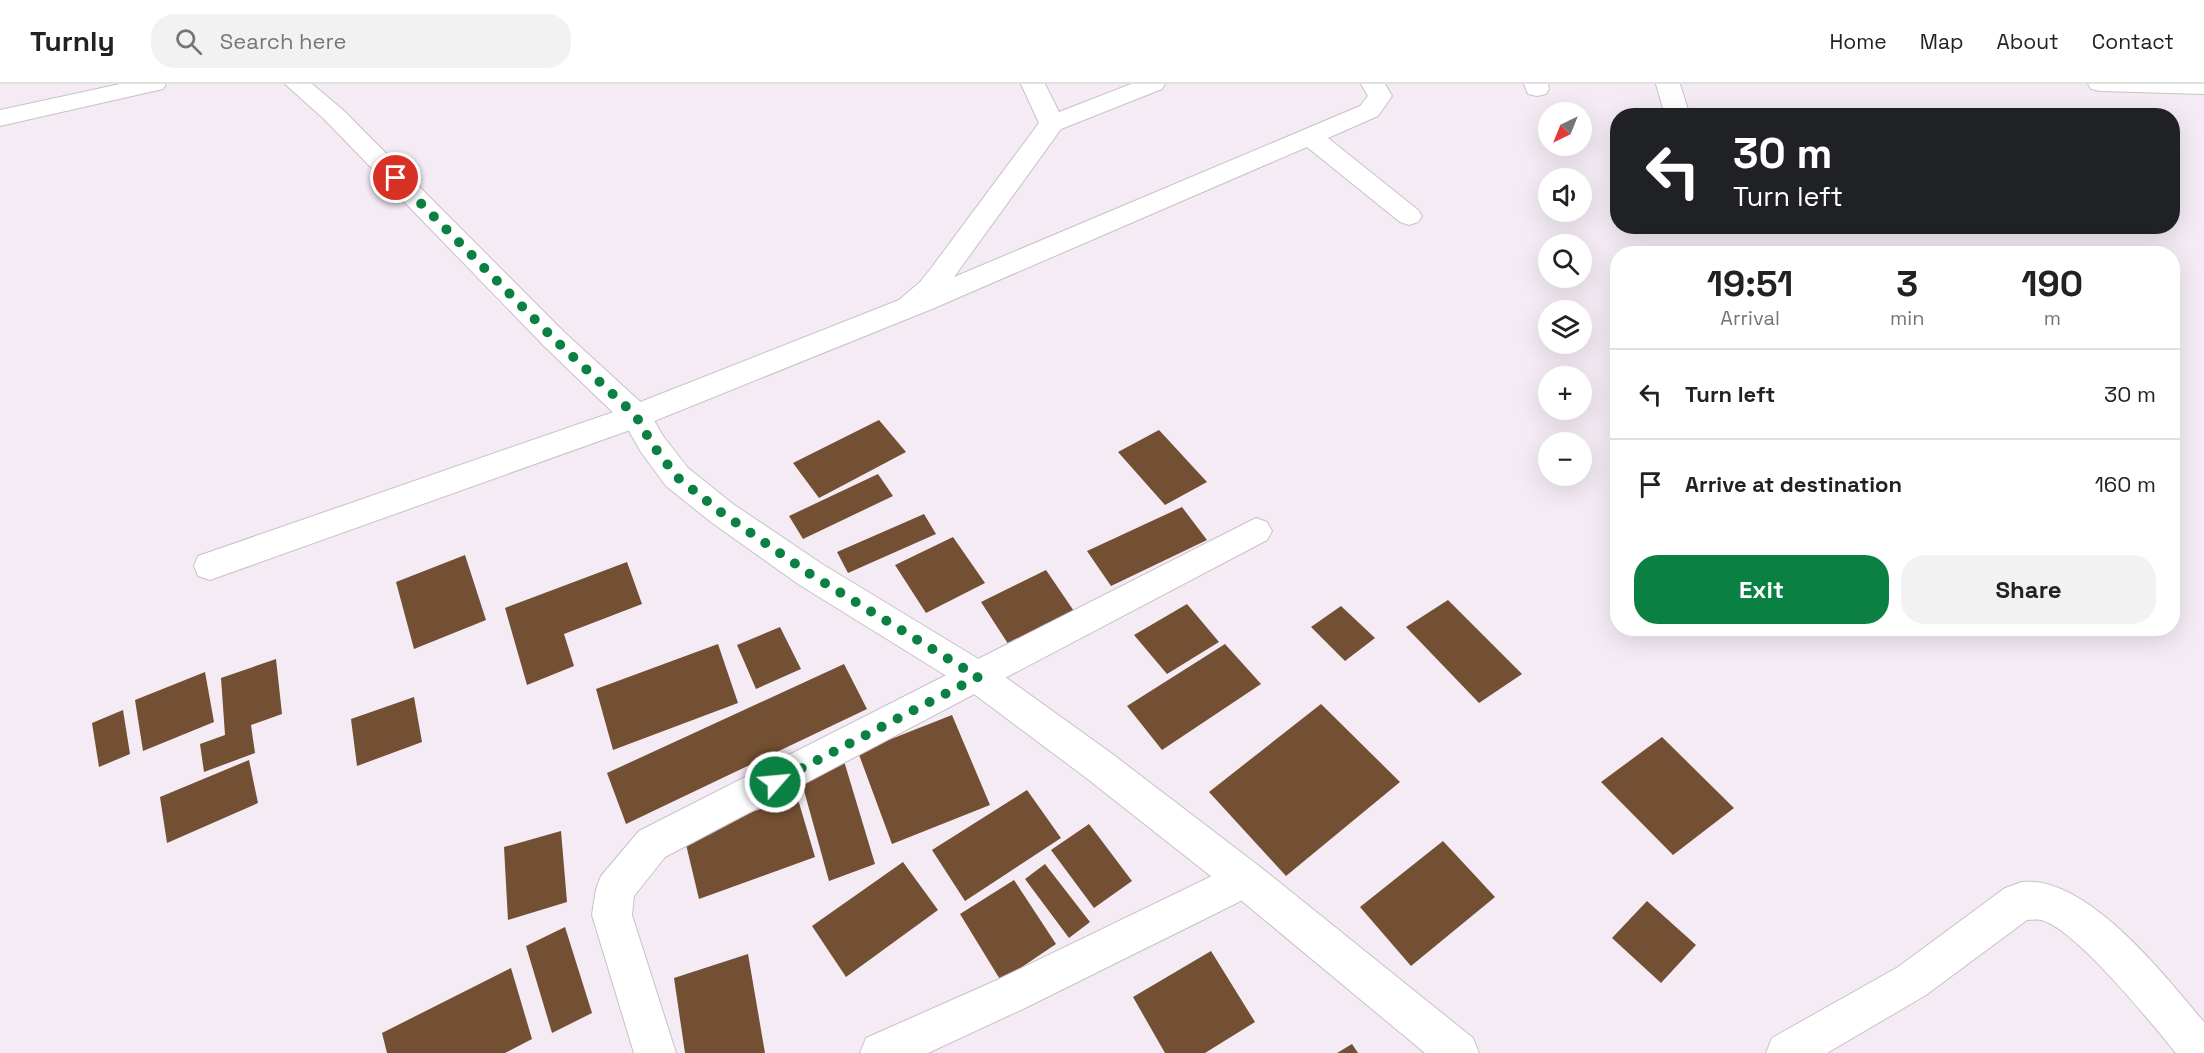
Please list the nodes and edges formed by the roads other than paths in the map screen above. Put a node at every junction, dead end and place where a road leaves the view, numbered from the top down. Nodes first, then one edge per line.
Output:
1 (154, 84) edge
2 (297, 84) edge
3 (1033, 84) edge
4 (1153, 84) edge
5 (1373, 84) edge
6 (1668, 84) edge
7 (2100, 84) edge
8 (2204, 87) edge
9 (1676, 108) edge
10 (0, 118) edge
11 (1052, 123) junction
12 (1310, 136) junction
13 (1409, 216) dead end
14 (909, 307) junction
15 (636, 416) junction
16 (1256, 531) dead end
17 (210, 566) dead end
18 (978, 677) junction
19 (1245, 879) junction
20 (655, 1053) edge
21 (881, 1053) edge
22 (1458, 1053) edge
23 (1787, 1053) edge
24 (2204, 1053) edge

1 - 10 street
2 - 15 street
3 - 11 street
4 - 11 street
5 - 12 street
6 - 9 street
7 - 8 street
11 - 14 street
12 - 13 street
12 - 14 street
14 - 15 street
15 - 17 street
15 - 18 street
16 - 18 street
18 - 19 street
18 - 20 street
19 - 21 street
19 - 22 street
23 - 24 street

